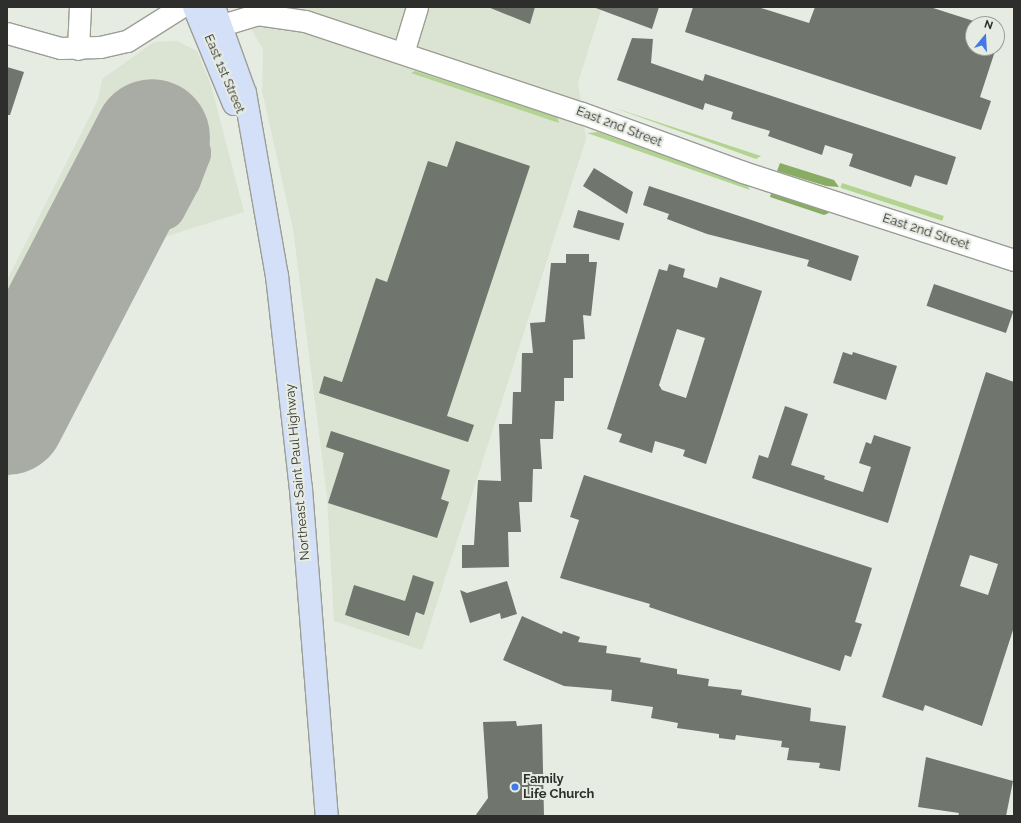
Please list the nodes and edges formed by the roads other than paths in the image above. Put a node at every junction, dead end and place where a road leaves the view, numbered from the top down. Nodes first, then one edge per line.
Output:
1 (80, 7) edge
2 (181, 7) edge
3 (194, 7) edge
4 (418, 7) edge
5 (218, 16) edge
6 (7, 33) edge
7 (78, 49) junction
8 (404, 53) junction
9 (249, 131) junction
10 (1014, 260) edge
11 (327, 816) edge

1 - 7 street
2 - 7 street
3 - 9 main road, East 1st Street
4 - 8 street
5 - 8 street, East 2nd Street
5 - 9 main road, East 1st Street
6 - 7 street
8 - 10 street, East 2nd Street
9 - 11 main road, Northeast Saint Paul Highway

